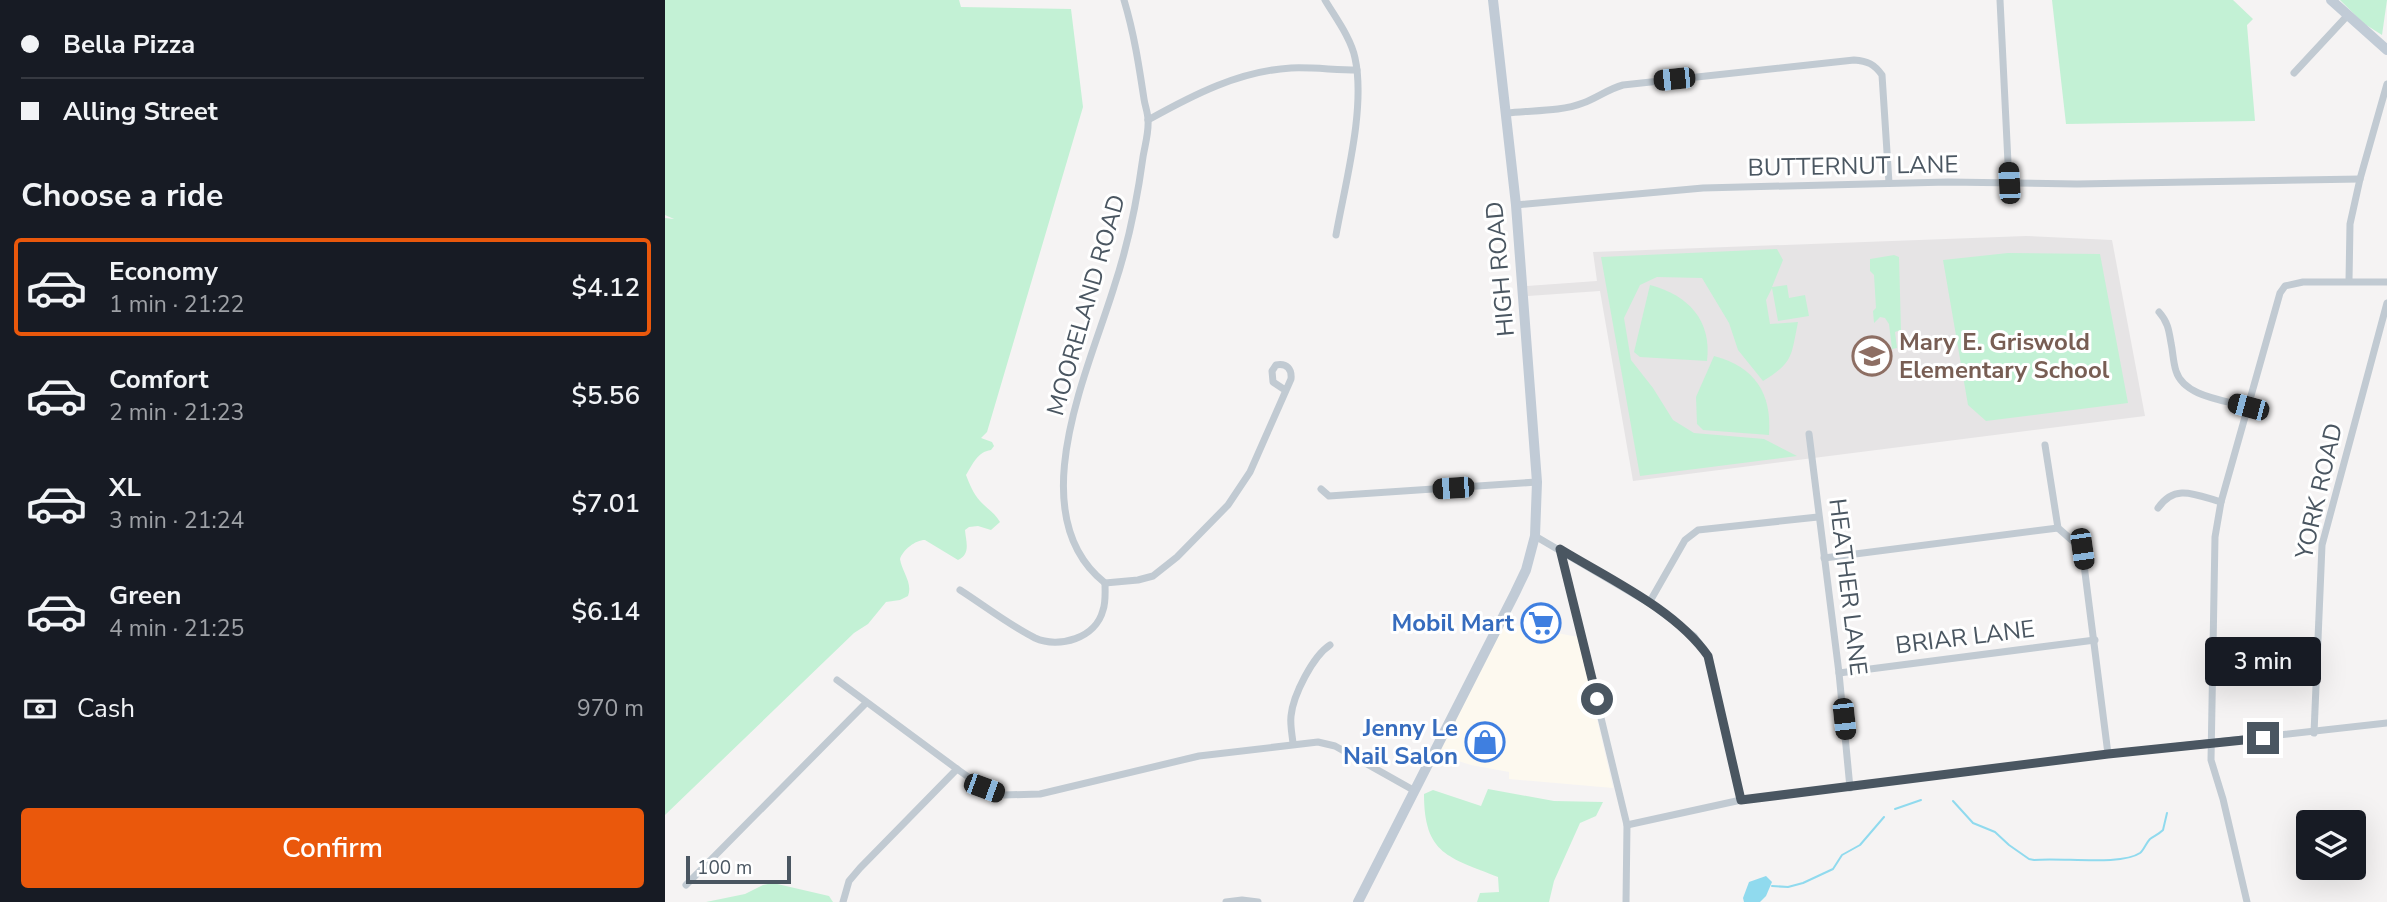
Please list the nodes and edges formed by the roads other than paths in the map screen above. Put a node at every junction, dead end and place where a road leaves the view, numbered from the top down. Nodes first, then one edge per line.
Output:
1 (1124, 0) edge
2 (1325, 0) edge
3 (1493, 0) edge
4 (2000, 0) edge
5 (2331, 0) edge
6 (2347, 16) junction
7 (2387, 50) edge
8 (1357, 70) junction
9 (2294, 73) dead end
10 (2387, 84) edge
11 (1507, 113) junction
12 (1149, 120) junction
13 (2360, 179) junction
14 (1889, 183) junction
15 (2009, 183) junction
16 (1516, 205) junction
17 (1336, 235) dead end
18 (2349, 281) junction
19 (2387, 282) edge
20 (2387, 303) edge
21 (2159, 312) dead end
22 (1285, 390) dead end
23 (2248, 407) junction
24 (1809, 434) dead end
25 (2045, 445) dead end
26 (1537, 482) junction
27 (1321, 489) dead end
28 (2221, 502) junction
29 (2158, 508) dead end
30 (1818, 517) junction
31 (2058, 528) junction
32 (1535, 536) junction
33 (1560, 549) junction
34 (1824, 558) junction
35 (1105, 583) junction
36 (960, 590) dead end
37 (1649, 603) junction
38 (2095, 640) junction
39 (1330, 645) dead end
40 (1839, 673) junction
41 (837, 680) dead end
42 (866, 703) junction
43 (2387, 723) edge
44 (2314, 733) junction
45 (1293, 743) junction
46 (2211, 744) junction
47 (2108, 754) junction
48 (957, 769) junction
49 (1850, 788) junction
50 (1415, 791) junction
51 (1741, 800) junction
52 (1627, 825) junction
53 (687, 885) dead end
54 (843, 902) edge
55 (1226, 902) edge
56 (1258, 902) edge
57 (1359, 902) edge
58 (1626, 902) edge
59 (2247, 902) edge

1 - 12 street, MOORELAND ROAD
2 - 8 street
3 - 11 main road, HIGH ROAD
4 - 15 street
5 - 6 main road
6 - 7 main road
6 - 9 street
8 - 12 street
8 - 17 street
10 - 13 street
11 - 14 street
11 - 16 main road, HIGH ROAD
12 - 35 street, MOORELAND ROAD
13 - 15 street, BUTTERNUT LANE
13 - 18 street
14 - 15 street, BUTTERNUT LANE
14 - 16 street, BUTTERNUT LANE
16 - 26 main road, HIGH ROAD
18 - 19 street
18 - 23 street
20 - 44 street, YORK ROAD
21 - 23 street
22 - 35 street
23 - 28 street
24 - 30 street, HEATHER LANE
25 - 31 street
26 - 27 street
26 - 32 main road, HIGH ROAD
28 - 29 street
28 - 46 street
30 - 34 street, HEATHER LANE
30 - 37 street
31 - 34 street
31 - 38 street
32 - 33 street
32 - 50 main road, HIGH ROAD
33 - 37 street
33 - 52 street
34 - 40 street, HEATHER LANE
35 - 36 street
37 - 51 street
38 - 40 street, BRIAR LANE
38 - 47 street
39 - 45 street
40 - 49 street, HEATHER LANE
41 - 42 street
42 - 48 street
42 - 53 street
43 - 44 street
44 - 46 street
45 - 48 street
45 - 50 street
46 - 47 street
46 - 59 street
47 - 49 street
48 - 54 street
49 - 51 street
50 - 57 main road, HIGH ROAD
51 - 52 street
52 - 58 street
55 - 56 street

